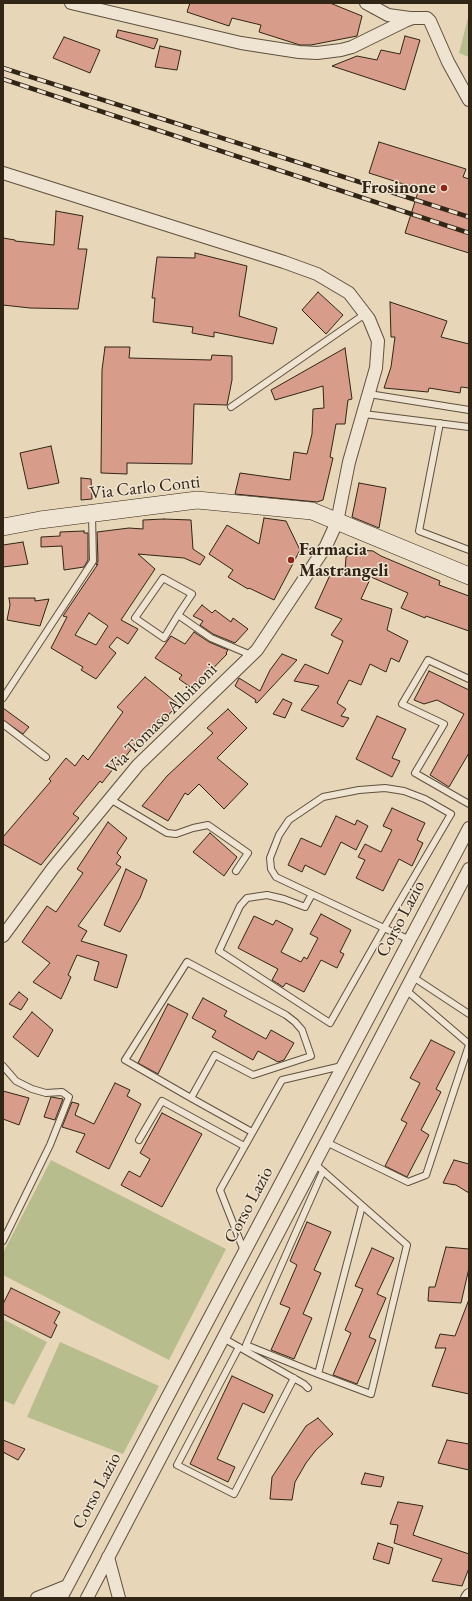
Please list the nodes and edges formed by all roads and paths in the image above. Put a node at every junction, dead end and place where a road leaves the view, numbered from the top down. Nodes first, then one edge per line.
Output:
1 (71, 3) edge
2 (366, 3) edge
3 (379, 11) junction
4 (413, 18) junction
5 (382, 32) junction
6 (469, 100) edge
7 (3, 173) edge
8 (365, 314) junction
9 (369, 394) junction
10 (231, 407) dead end
11 (469, 410) edge
12 (364, 414) junction
13 (440, 423) junction
14 (469, 427) edge
15 (92, 513) junction
16 (337, 522) junction
17 (3, 527) edge
18 (469, 550) edge
19 (469, 576) edge
20 (178, 615) junction
21 (251, 656) junction
22 (469, 679) edge
23 (3, 698) edge
24 (3, 724) edge
25 (46, 757) dead end
26 (110, 799) junction
27 (469, 804) edge
28 (469, 828) edge
29 (469, 870) edge
30 (236, 872) dead end
31 (312, 894) junction
32 (384, 928) junction
33 (3, 936) edge
34 (410, 940) junction
35 (413, 977) junction
36 (406, 990) junction
37 (469, 1014) edge
38 (469, 1044) edge
39 (3, 1066) edge
40 (343, 1066) junction
41 (191, 1098) junction
42 (252, 1132) junction
43 (139, 1140) dead end
44 (326, 1142) junction
45 (244, 1146) junction
46 (319, 1168) junction
47 (362, 1206) junction
48 (3, 1241) edge
49 (245, 1252) junction
50 (223, 1338) junction
51 (239, 1347) junction
52 (318, 1374) junction
53 (294, 1378) junction
54 (308, 1388) dead end
55 (108, 1557) junction
56 (67, 1586) junction
57 (469, 1595) edge
58 (37, 1598) edge
59 (61, 1598) edge
60 (87, 1598) edge
61 (118, 1598) edge
62 (468, 1598) edge

1 - 5 street
2 - 3 street
3 - 4 street
3 - 5 street
4 - 5 street
4 - 6 street
7 - 8 street, Via Tomaso Albinoni
8 - 9 street, Via Tomaso Albinoni
8 - 10 lane
9 - 11 lane
9 - 12 street, Via Tomaso Albinoni
12 - 13 lane
12 - 16 street, Via Tomaso Albinoni
13 - 14 lane
13 - 18 lane
15 - 16 street, Via Carlo Conti
15 - 17 street, Via Carlo Conti
15 - 23 lane
16 - 19 street, Via Carlo Conti
16 - 21 street, Via Tomaso Albinoni
20 - 20 lane
20 - 21 lane
21 - 26 street, Via Tomaso Albinoni
22 - 27 lane
24 - 25 lane
26 - 30 lane
26 - 33 street, Via Tomaso Albinoni
28 - 34 street, Corso Lazio
29 - 35 street, Corso Lazio
31 - 32 lane
31 - 32 lane
31 - 32 lane
32 - 34 lane
34 - 40 street, Corso Lazio
35 - 36 street, Corso Lazio
35 - 37 lane
36 - 38 lane
36 - 44 street, Corso Lazio
38 - 44 lane
39 - 48 lane
40 - 42 lane
40 - 49 street, Corso Lazio
41 - 41 lane
41 - 42 lane
42 - 45 lane
43 - 45 lane
44 - 46 street, Corso Lazio
45 - 49 lane
46 - 47 lane
46 - 50 street, Corso Lazio
46 - 52 lane
47 - 52 lane
47 - 52 lane
49 - 56 street, Corso Lazio
50 - 51 lane
50 - 55 street, Corso Lazio
51 - 53 lane
51 - 53 lane
53 - 54 lane
55 - 60 street, Corso Lazio
55 - 61 street
56 - 58 street
56 - 59 street, Corso Lazio
57 - 62 street

